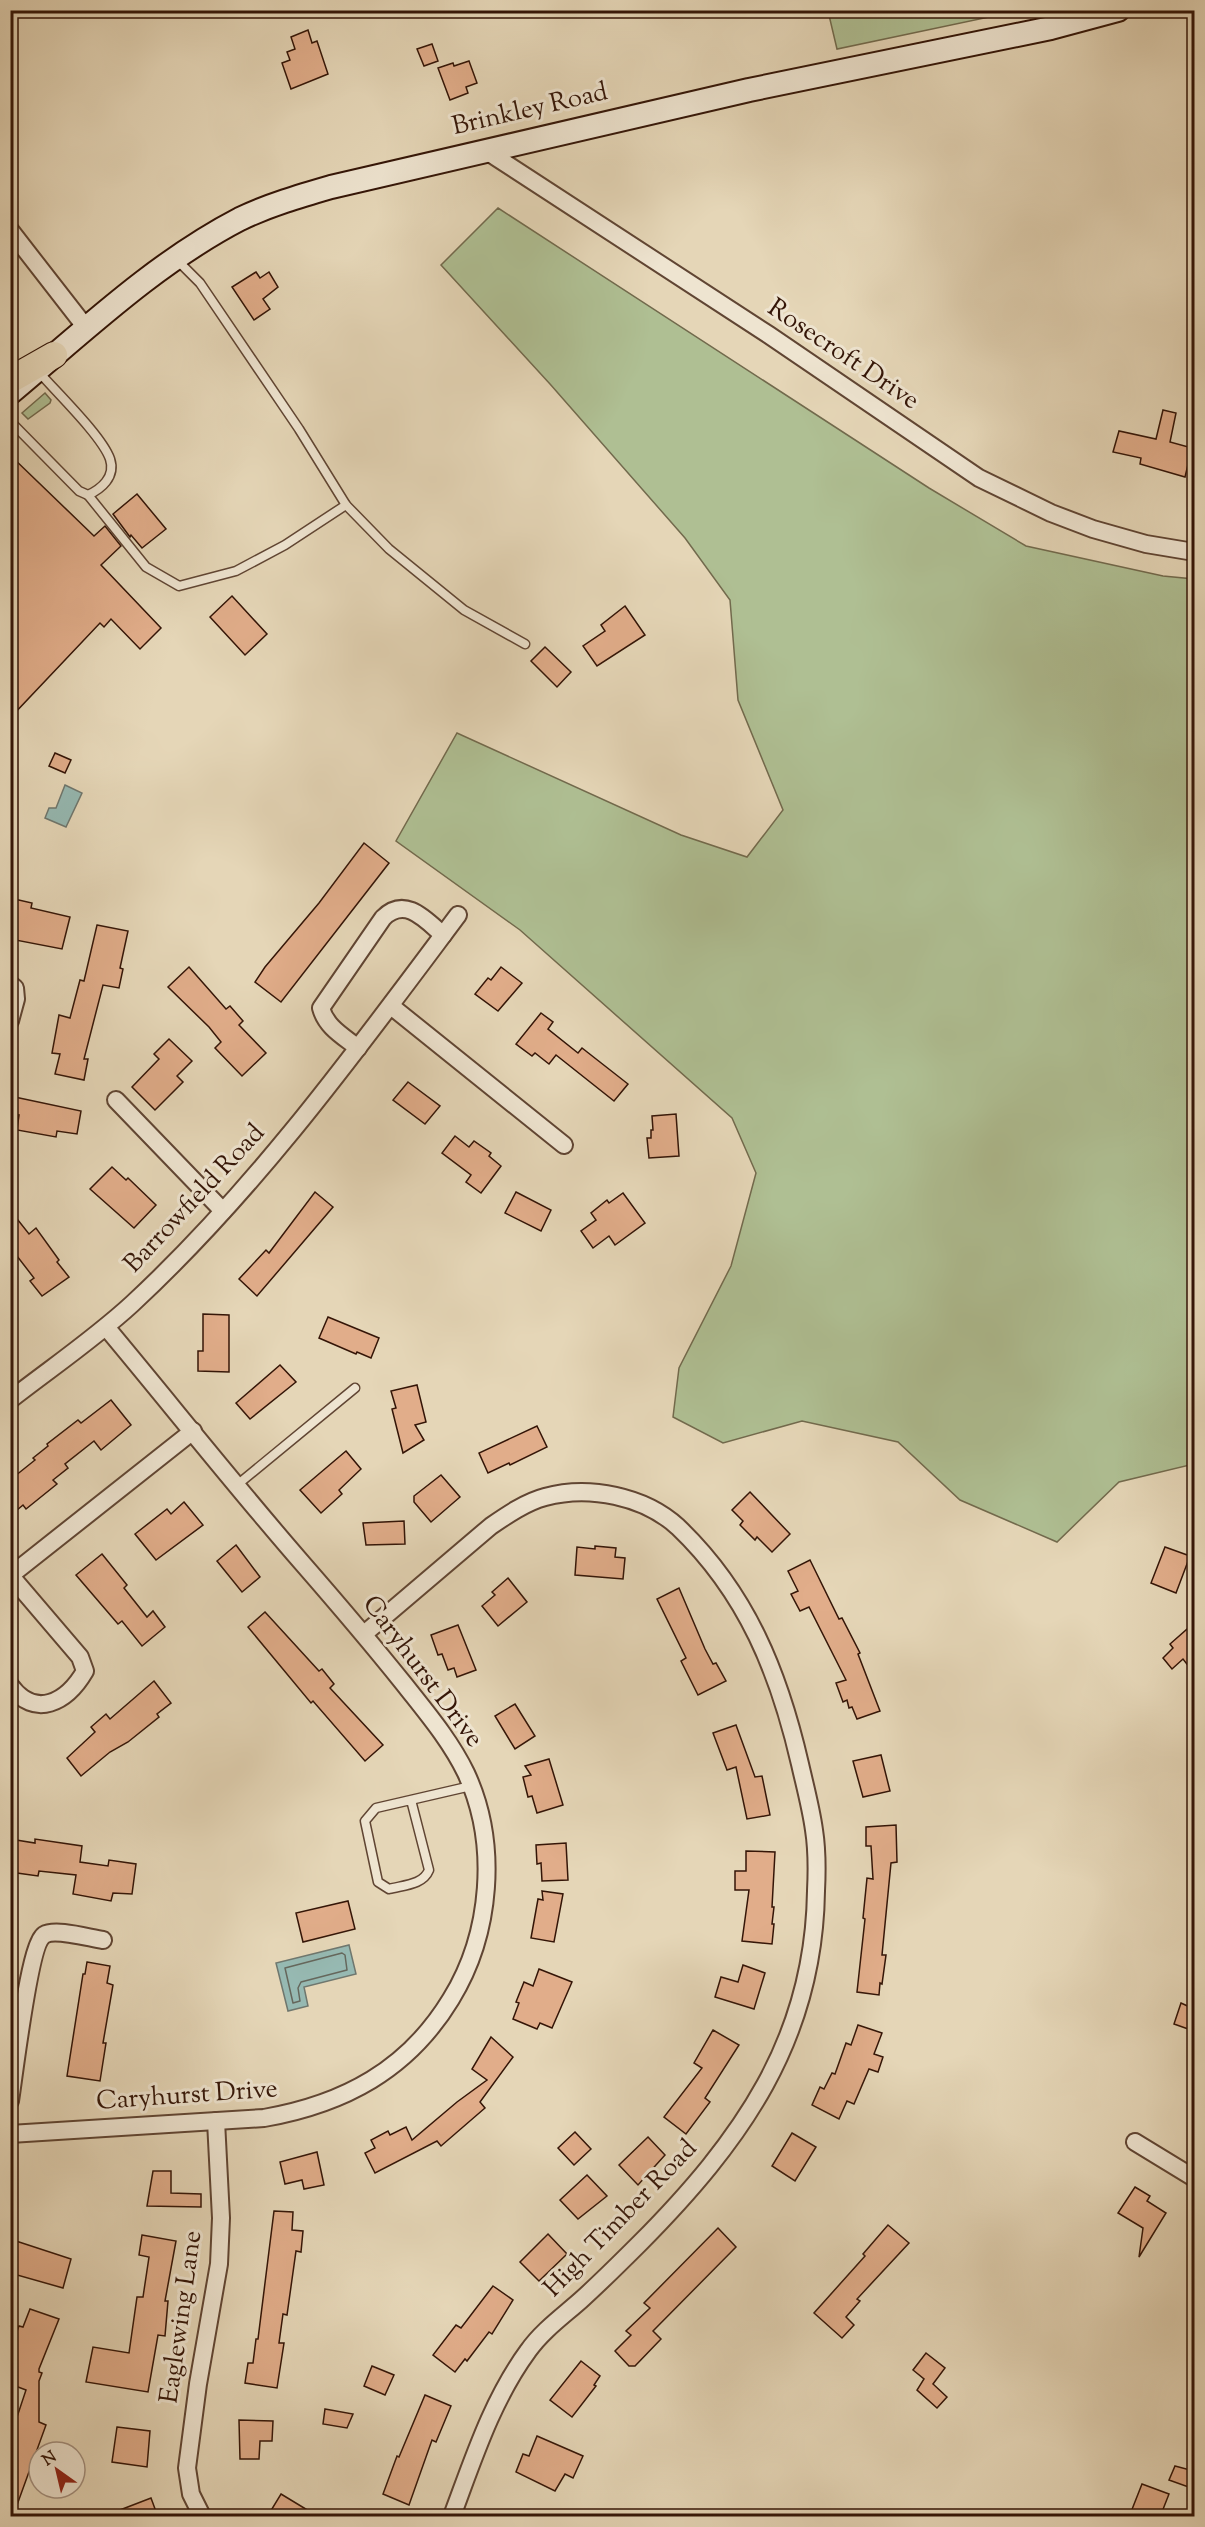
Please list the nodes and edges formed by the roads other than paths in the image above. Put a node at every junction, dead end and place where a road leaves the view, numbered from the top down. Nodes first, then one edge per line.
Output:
1 (1118, 10) edge
2 (485, 150) junction
3 (10, 230) edge
4 (176, 260) junction
5 (87, 329) junction
6 (46, 362) junction
7 (10, 380) edge
8 (10, 393) edge
9 (10, 421) edge
10 (88, 495) junction
11 (346, 505) junction
12 (1194, 552) edge
13 (525, 644) dead end
14 (458, 915) dead end
15 (443, 934) junction
16 (10, 984) edge
17 (391, 1006) junction
18 (10, 1021) edge
19 (358, 1048) junction
20 (116, 1100) dead end
21 (564, 1144) dead end
22 (223, 1211) junction
23 (106, 1327) junction
24 (355, 1388) dead end
25 (10, 1400) edge
26 (193, 1431) junction
27 (237, 1485) junction
28 (11, 1575) edge
29 (364, 1634) junction
30 (10, 1684) edge
31 (471, 1786) junction
32 (411, 1800) junction
33 (103, 1940) dead end
34 (10, 2102) edge
35 (216, 2121) junction
36 (10, 2134) edge
37 (1135, 2142) dead end
38 (1194, 2178) edge
39 (201, 2517) edge
40 (452, 2517) edge

1 - 2 main road, Brinkley Road
2 - 4 main road, Brinkley Road
2 - 12 street, Rosecroft Drive
3 - 5 street
4 - 5 main road, Brinkley Road
4 - 11 lane
5 - 6 main road, Brinkley Road
6 - 7 main road
6 - 8 main road, Brinkley Road
6 - 10 lane
9 - 10 lane
10 - 11 lane
11 - 13 lane
14 - 15 street, Barrowfield Road
15 - 17 street, Barrowfield Road
15 - 19 street
16 - 18 street
17 - 19 street, Barrowfield Road
17 - 21 street
19 - 22 street, Barrowfield Road
20 - 22 street
22 - 23 street, Barrowfield Road
23 - 25 street, Barrowfield Road
23 - 26 street, Caryhurst Drive
24 - 27 lane
26 - 27 street, Caryhurst Drive
26 - 28 street
27 - 29 street, Caryhurst Drive
28 - 30 street
29 - 31 street, Caryhurst Drive
29 - 40 street, High Timber Road
31 - 32 lane
31 - 35 street, Caryhurst Drive
32 - 32 lane
33 - 34 street
35 - 36 street, Caryhurst Drive
35 - 39 street, Eaglewing Lane
37 - 38 street

